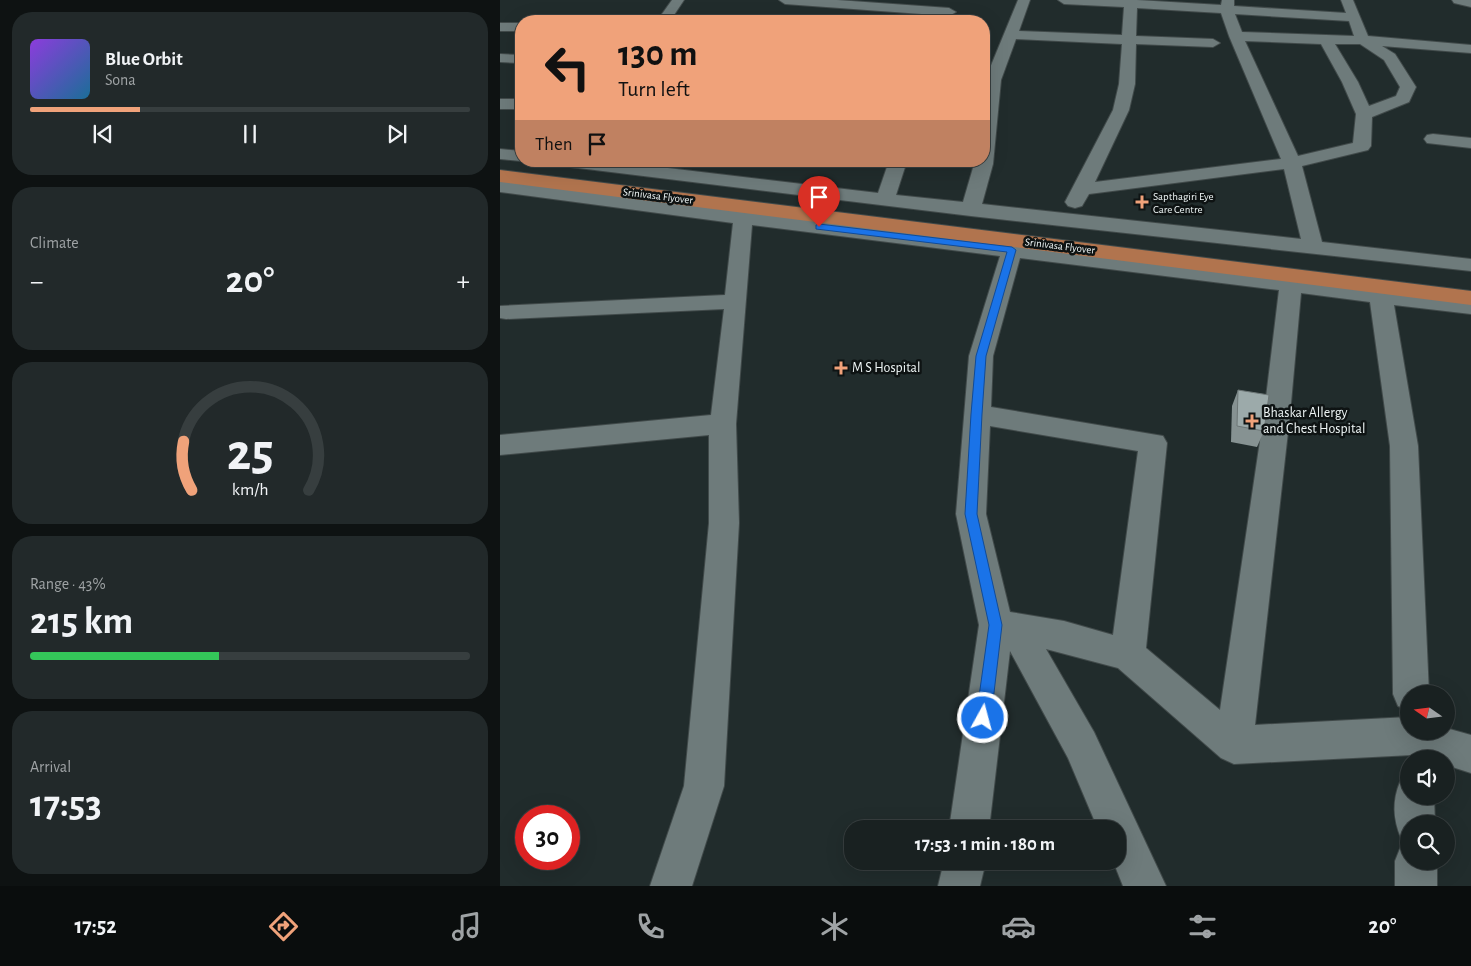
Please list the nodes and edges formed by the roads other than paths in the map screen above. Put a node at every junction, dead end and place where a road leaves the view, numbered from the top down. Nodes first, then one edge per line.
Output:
1 (678, 0) edge
2 (785, 0) edge
3 (1024, 0) edge
4 (1064, 0) edge
5 (1347, 0) edge
6 (1458, 0) edge
7 (1131, 2) edge
8 (820, 3) junction
9 (870, 3) edge
10 (1471, 3) edge
11 (1228, 6) edge
12 (949, 13) edge
13 (1283, 13) junction
14 (667, 15) edge
15 (807, 15) dead end
16 (1355, 17) junction
17 (500, 27) edge
18 (515, 28) edge
19 (1010, 35) junction
20 (1236, 36) junction
21 (1286, 39) junction
22 (1128, 40) junction
23 (1326, 40) junction
24 (1363, 40) junction
25 (1214, 43) dead end
26 (1471, 49) edge
27 (500, 58) edge
28 (515, 58) edge
29 (515, 105) edge
30 (501, 106) edge
31 (990, 108) edge
32 (1364, 114) junction
33 (1433, 139) dead end
34 (1471, 143) edge
35 (500, 154) edge
36 (515, 155) edge
37 (1292, 162) junction
38 (500, 163) edge
39 (515, 165) edge
40 (532, 167) edge
41 (612, 167) edge
42 (896, 167) edge
43 (983, 167) edge
44 (500, 176) edge
45 (500, 186) edge
46 (1081, 189) junction
47 (885, 200) junction
48 (971, 210) junction
49 (743, 218) junction
50 (1066, 219) junction
51 (1313, 247) junction
52 (1012, 250) junction
53 (1471, 265) edge
54 (1471, 283) edge
55 (1291, 285) junction
56 (1381, 296) junction
57 (1471, 298) edge
58 (736, 301) junction
59 (1471, 307) edge
60 (506, 312) dead end
61 (977, 414) junction
62 (722, 424) junction
63 (500, 445) edge
64 (1005, 626) junction
65 (1128, 655) junction
66 (1411, 685) edge
67 (1413, 742) edge
68 (1234, 745) junction
69 (1471, 754) edge
70 (971, 820) edge
71 (962, 870) edge
72 (1416, 870) edge
73 (671, 886) edge
74 (959, 886) edge
75 (1145, 886) edge
76 (1416, 886) edge

1 - 14 street
2 - 8 street
3 - 19 street
4 - 7 street
5 - 16 street
6 - 10 street
7 - 11 street
7 - 22 street
8 - 9 street
8 - 15 street
9 - 12 street
11 - 13 street
11 - 20 street
13 - 16 street
13 - 21 street
16 - 24 street
17 - 18 street
19 - 22 street
19 - 31 street
20 - 21 street
20 - 37 street
21 - 23 street
22 - 25 street
22 - 46 street
23 - 24 street
23 - 32 street
24 - 26 street
24 - 32 street
27 - 28 street
29 - 30 street
32 - 37 street
33 - 34 street
35 - 36 street
37 - 46 street
37 - 51 street
38 - 39 main road, Srinivasa Flyover
40 - 54 main road, Srinivasa Flyover
41 - 47 street
42 - 47 street
43 - 48 street
44 - 57 main road, Srinivasa Flyover
45 - 49 street
46 - 50 street
47 - 48 street
48 - 50 street
49 - 52 street
49 - 58 street
50 - 51 street
51 - 53 street
52 - 55 street
52 - 61 street
55 - 56 street
55 - 68 street
56 - 59 street
56 - 66 street
58 - 60 street
58 - 62 street
61 - 64 street
61 - 65 street
62 - 63 street
62 - 73 street
64 - 65 street
64 - 70 street
64 - 75 street
65 - 68 street
67 - 68 street
67 - 69 street
71 - 74 street
72 - 76 street

